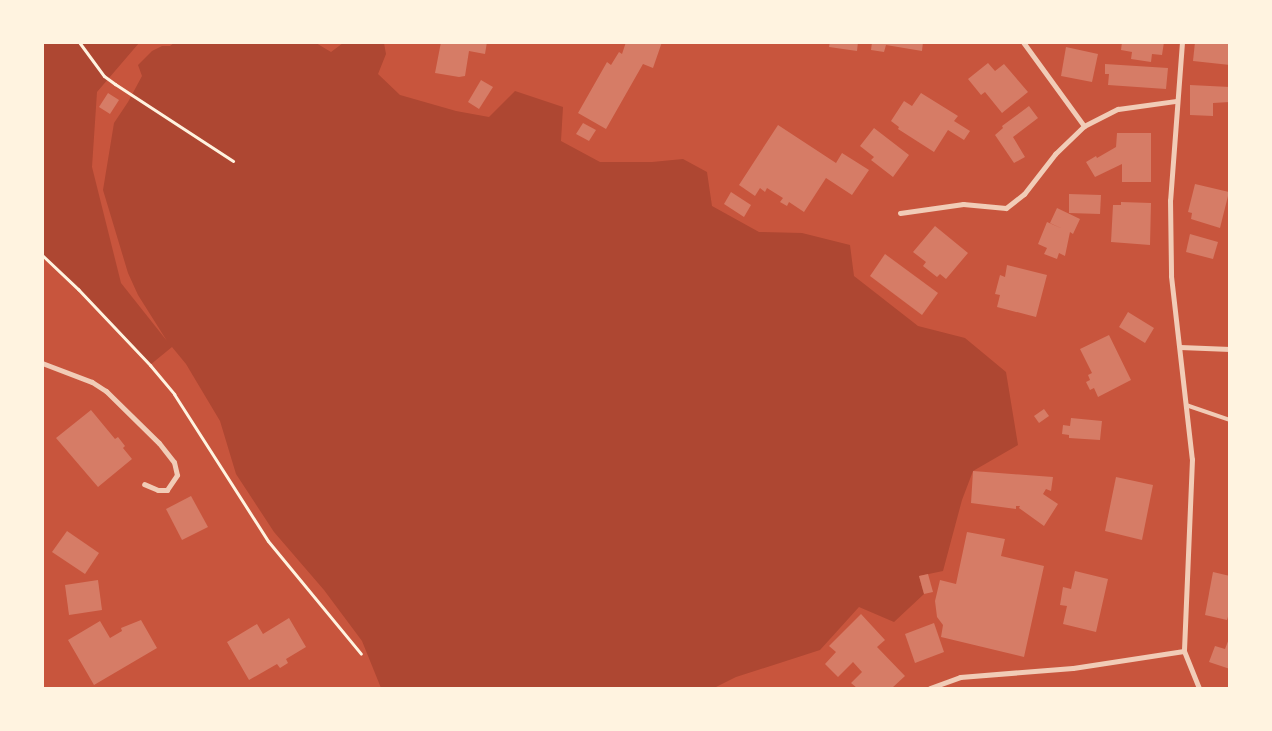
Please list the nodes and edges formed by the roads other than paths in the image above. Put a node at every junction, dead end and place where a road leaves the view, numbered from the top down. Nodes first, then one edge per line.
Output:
1 (1023, 42) edge
2 (1182, 42) edge
3 (1176, 101) junction
4 (1084, 126) junction
5 (900, 214) dead end
6 (1180, 347) junction
7 (1230, 349) edge
8 (42, 363) edge
9 (1186, 405) junction
10 (1230, 420) edge
11 (144, 484) dead end
12 (1184, 652) junction
13 (930, 688) edge
14 (1199, 688) edge

1 - 4 street
2 - 3 street
3 - 4 street
3 - 6 street
4 - 5 street
6 - 7 street
6 - 9 street
8 - 11 street
9 - 10 lane
9 - 12 street
12 - 13 street
12 - 14 street

